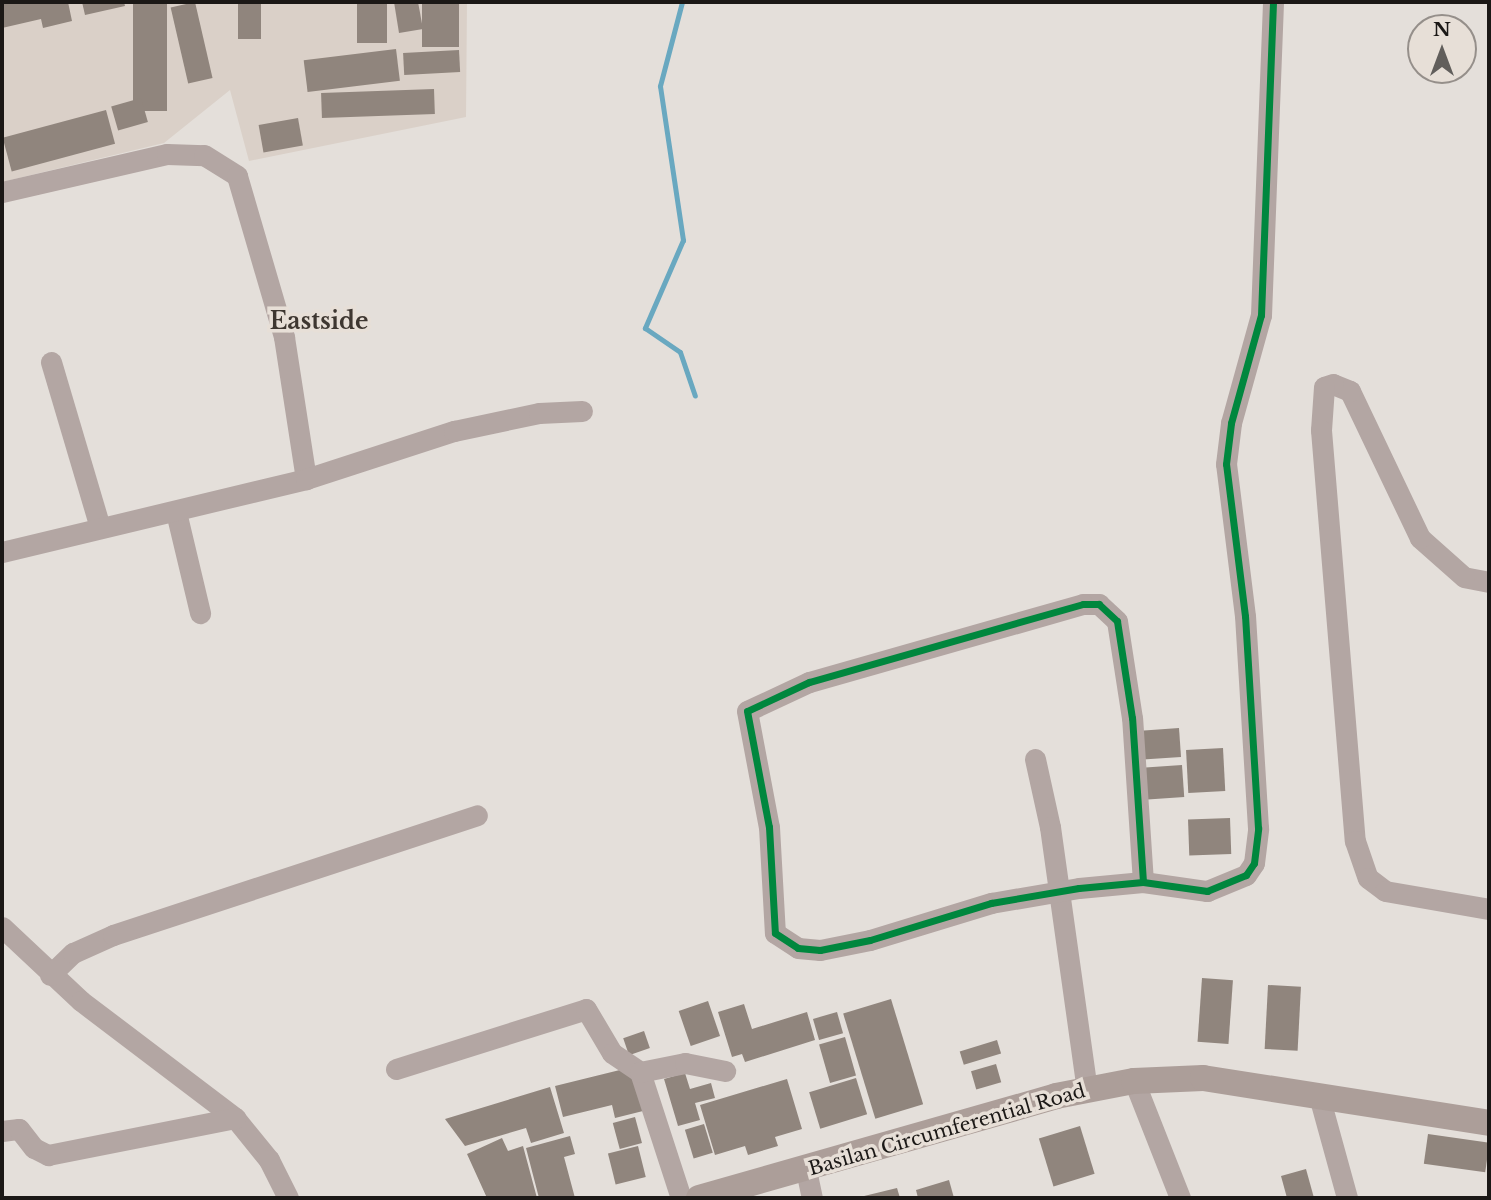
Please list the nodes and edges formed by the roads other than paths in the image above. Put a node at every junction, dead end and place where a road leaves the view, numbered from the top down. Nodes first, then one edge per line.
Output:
1 (1273, 2) edge
2 (2, 192) edge
3 (51, 362) dead end
4 (582, 411) dead end
5 (306, 479) junction
6 (176, 512) junction
7 (100, 527) junction
8 (2, 552) edge
9 (1489, 582) edge
10 (200, 613) dead end
11 (1035, 759) dead end
12 (477, 815) dead end
13 (1143, 882) junction
14 (1059, 892) junction
15 (1489, 909) edge
16 (2, 927) edge
17 (50, 975) junction
18 (396, 1069) dead end
19 (725, 1071) dead end
20 (640, 1072) junction
21 (1134, 1081) junction
22 (1087, 1089) junction
23 (1319, 1096) junction
24 (235, 1118) junction
25 (1489, 1123) edge
26 (2, 1130) edge
27 (806, 1170) junction
28 (288, 1198) edge
29 (681, 1198) edge
30 (699, 1198) edge
31 (812, 1198) edge
32 (1181, 1198) edge
33 (1347, 1198) edge

1 - 13 street
2 - 5 street
3 - 7 street
4 - 5 street
5 - 6 street
6 - 7 street
6 - 10 street
7 - 8 street
9 - 15 street
11 - 14 street
12 - 17 street
13 - 14 street
13 - 14 street
14 - 22 street
16 - 17 street
17 - 24 street
18 - 20 street
19 - 20 street
20 - 29 street
21 - 22 main road, Basilan Circumferential Road
21 - 23 main road, Basilan Circumferential Road
21 - 32 street
22 - 27 main road, Basilan Circumferential Road
23 - 25 main road, Basilan Circumferential Road
23 - 33 street
24 - 26 street
24 - 28 street
27 - 30 main road, Basilan Circumferential Road
27 - 31 street

